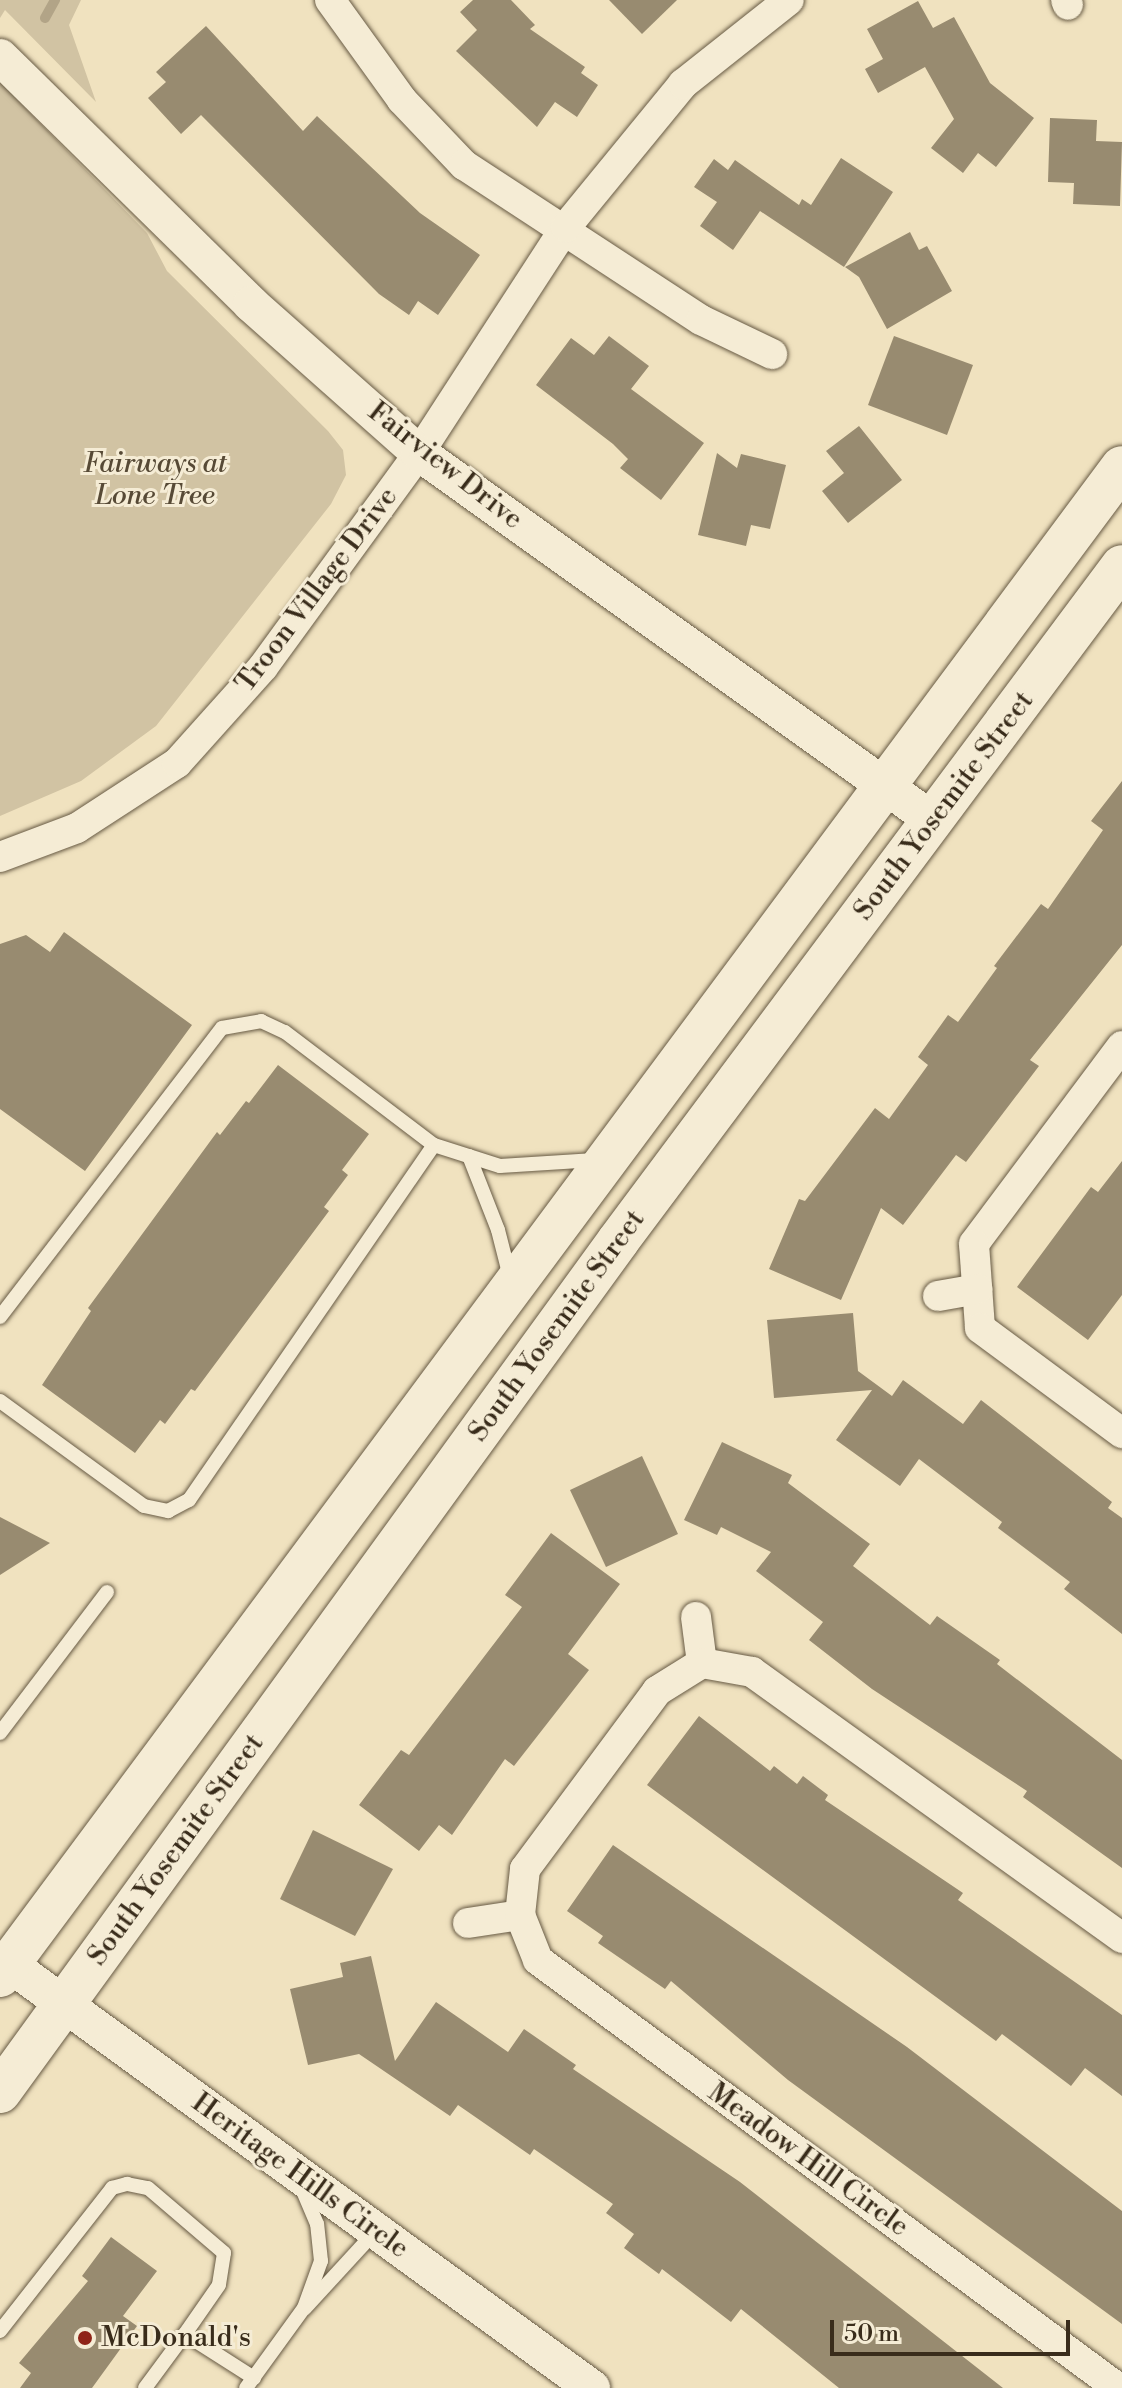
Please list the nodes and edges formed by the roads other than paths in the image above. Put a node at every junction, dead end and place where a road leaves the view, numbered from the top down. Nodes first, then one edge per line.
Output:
1 (330, 0) edge
2 (789, 0) edge
3 (0, 57) edge
4 (566, 227) junction
5 (772, 354) dead end
6 (419, 453) junction
7 (1122, 467) edge
8 (1122, 566) edge
9 (887, 787) junction
10 (934, 821) junction
11 (0, 857) edge
12 (1122, 1046) edge
13 (434, 1145) junction
14 (469, 1156) junction
15 (608, 1158) junction
16 (512, 1289) junction
17 (977, 1289) junction
18 (938, 1296) dead end
19 (0, 1317) edge
20 (0, 1401) edge
21 (1122, 1433) edge
22 (107, 1592) dead end
23 (696, 1617) dead end
24 (702, 1663) junction
25 (0, 1733) edge
26 (520, 1915) junction
27 (468, 1923) dead end
28 (1122, 1938) edge
29 (3, 1966) edge
30 (64, 2004) junction
31 (0, 2092) edge
32 (289, 2168) junction
33 (376, 2231) junction
34 (304, 2308) junction
35 (0, 2331) edge
36 (185, 2334) junction
37 (250, 2383) edge
38 (576, 2383) edge
39 (145, 2388) edge
40 (1118, 2388) edge

1 - 4 street
2 - 4 street, Troon Village Drive
3 - 6 street, Fairview Drive
4 - 5 street
4 - 6 street, Troon Village Drive
6 - 9 street, Fairview Drive
6 - 11 street, Troon Village Drive
7 - 9 main road, South Yosemite Street
8 - 10 main road, South Yosemite Street
9 - 10 street, Fairview Drive
9 - 15 main road, South Yosemite Street
10 - 30 main road, South Yosemite Street
12 - 17 street
13 - 14 lane
13 - 19 lane
13 - 20 lane
14 - 15 lane
14 - 16 lane
15 - 16 main road, South Yosemite Street
16 - 29 main road, South Yosemite Street
17 - 18 street
17 - 21 street
22 - 25 lane
23 - 24 street
24 - 26 street, Meadow Hill Circle
24 - 28 street
26 - 27 street
26 - 40 street, Meadow Hill Circle
29 - 30 street, Heritage Hills Circle
30 - 31 main road, South Yosemite Street
30 - 32 street, Heritage Hills Circle
32 - 33 street, Heritage Hills Circle
32 - 34 lane
33 - 34 lane
33 - 38 street, Heritage Hills Circle
34 - 37 lane
35 - 36 lane
36 - 37 lane
36 - 39 lane

